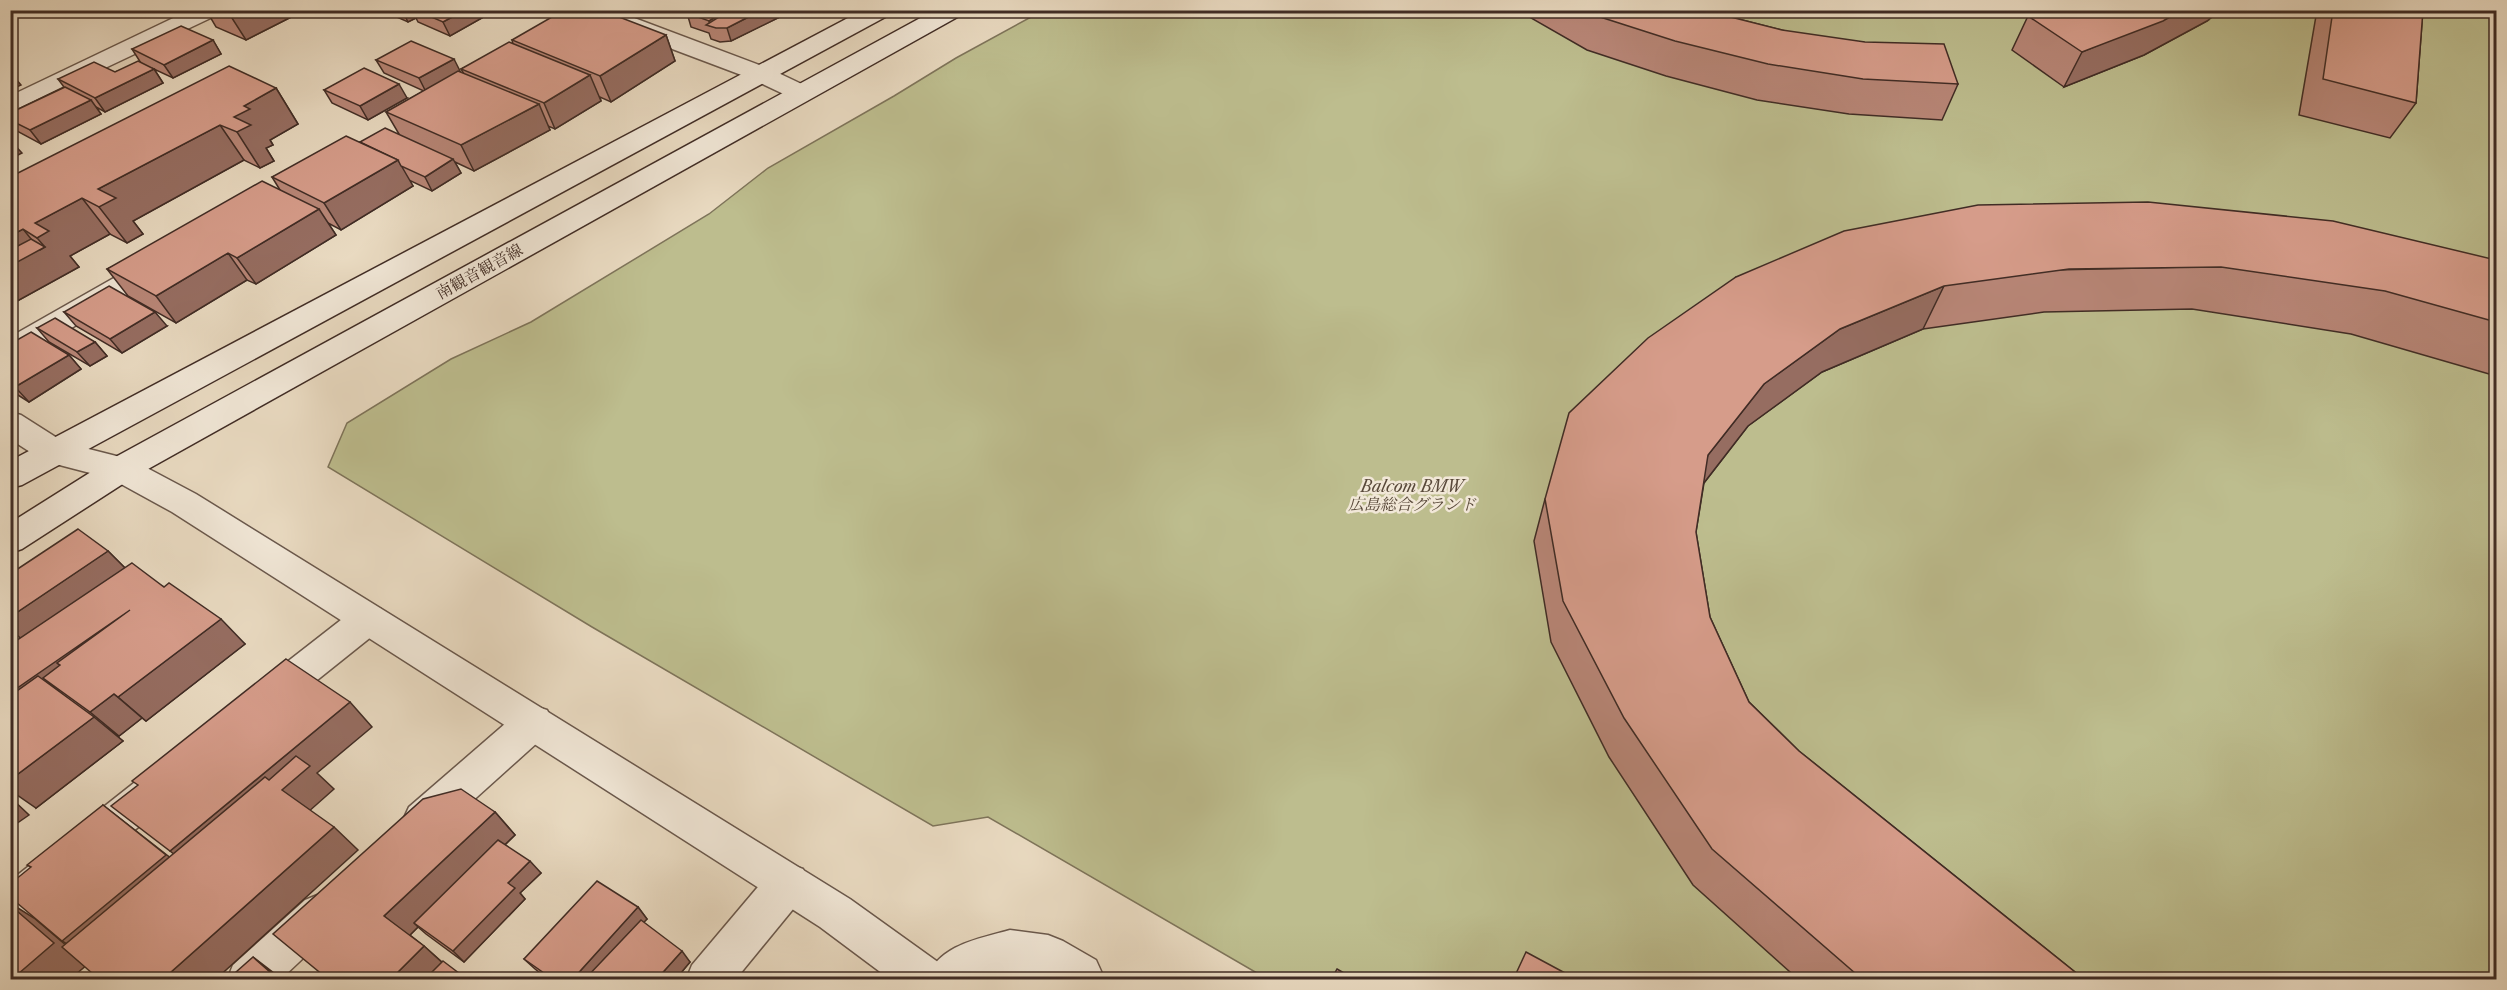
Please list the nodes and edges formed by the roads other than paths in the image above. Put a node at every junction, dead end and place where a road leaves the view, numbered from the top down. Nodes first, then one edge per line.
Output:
1 (209, 10) edge
2 (881, 10) edge
3 (953, 10) edge
4 (585, 15) edge
5 (762, 74) junction
6 (801, 93) junction
7 (10, 106) edge
8 (184, 250) edge
9 (10, 351) edge
10 (10, 423) edge
11 (55, 453) junction
12 (121, 469) junction
13 (10, 476) edge
14 (10, 540) edge
15 (368, 619) junction
16 (239, 722) edge
17 (534, 722) junction
18 (184, 766) edge
19 (398, 843) edge
20 (788, 883) junction
21 (345, 891) edge
22 (10, 907) edge
23 (248, 980) edge
24 (707, 980) edge
25 (927, 980) edge
26 (946, 980) edge
27 (1084, 980) edge

1 - 7 street
2 - 5 street
3 - 6 street, 南観音観音線
4 - 5 street
5 - 6 street
5 - 11 street
6 - 12 street, 南観音観音線
8 - 9 street
10 - 11 street
11 - 12 street
11 - 13 street
12 - 14 street, 南観音観音線
12 - 15 street
15 - 16 street
15 - 17 street
17 - 19 street
17 - 20 street
18 - 22 street
20 - 24 street
20 - 25 street
21 - 23 street
26 - 27 street

